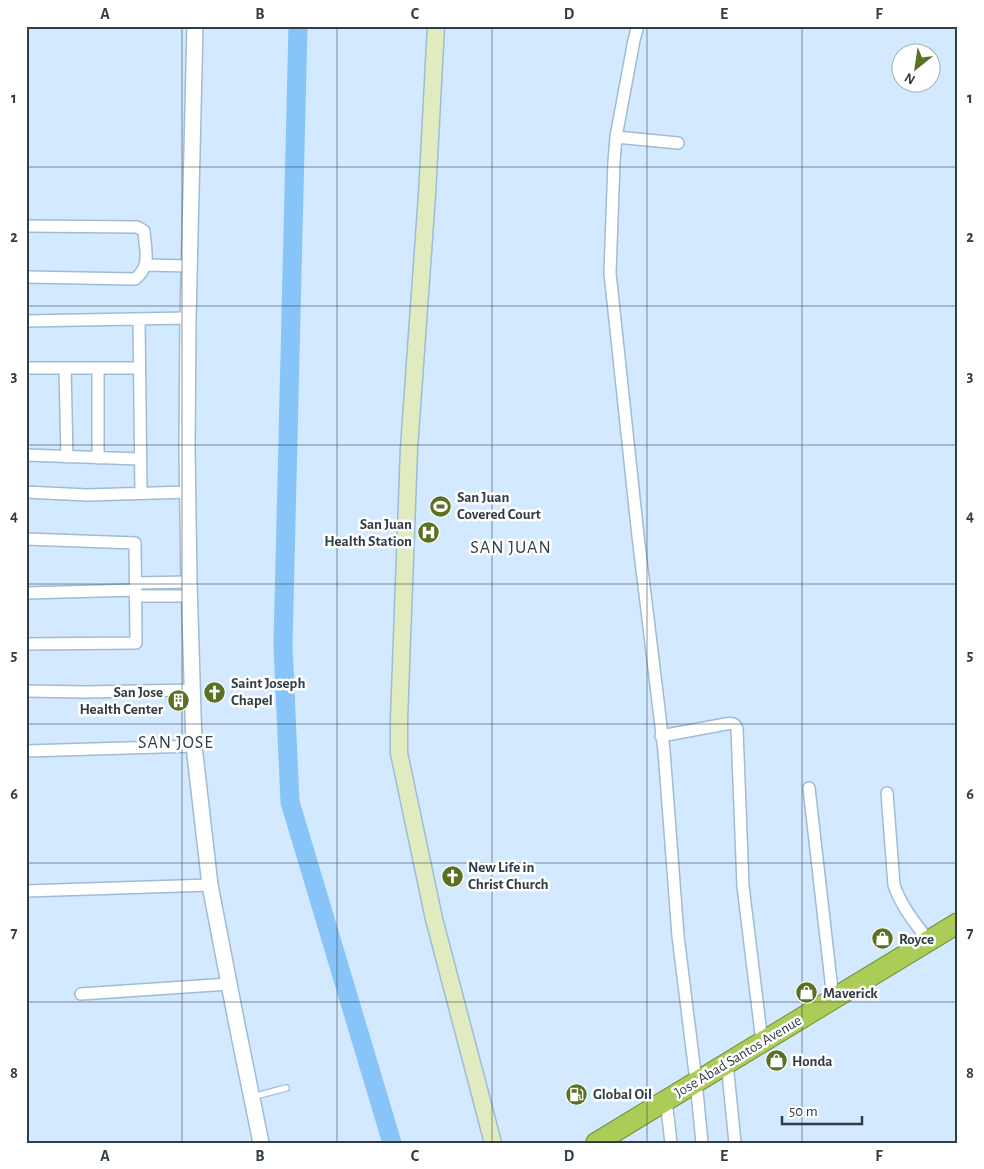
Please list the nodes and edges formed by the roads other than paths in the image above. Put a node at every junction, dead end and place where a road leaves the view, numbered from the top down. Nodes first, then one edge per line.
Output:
1 (195, 26) edge
2 (436, 26) edge
3 (638, 26) edge
4 (616, 137) junction
5 (678, 143) dead end
6 (26, 226) edge
7 (146, 265) junction
8 (190, 266) junction
9 (26, 277) edge
10 (188, 318) junction
11 (139, 319) junction
12 (26, 320) edge
13 (26, 368) edge
14 (65, 368) junction
15 (98, 368) junction
16 (139, 368) junction
17 (26, 455) edge
18 (67, 457) junction
19 (98, 458) junction
20 (140, 459) junction
21 (26, 492) edge
22 (188, 492) junction
23 (141, 493) junction
24 (26, 539) edge
25 (189, 589) junction
26 (136, 590) junction
27 (26, 593) edge
28 (26, 644) edge
29 (193, 690) junction
30 (26, 691) edge
31 (661, 736) junction
32 (194, 746) junction
33 (26, 751) edge
34 (809, 788) dead end
35 (886, 793) dead end
36 (210, 885) junction
37 (26, 891) edge
38 (958, 923) edge
39 (929, 941) junction
40 (229, 984) junction
41 (81, 994) dead end
42 (833, 999) junction
43 (762, 1042) junction
44 (727, 1063) junction
45 (696, 1082) junction
46 (286, 1088) dead end
47 (251, 1097) junction
48 (666, 1100) junction
49 (262, 1143) edge
50 (493, 1143) edge
51 (596, 1143) edge
52 (671, 1143) edge
53 (702, 1143) edge
54 (735, 1143) edge

1 - 8 street
2 - 50 main road
3 - 4 street
4 - 5 street
4 - 31 street
6 - 7 street
7 - 8 street
7 - 9 street
8 - 10 street
10 - 11 street
10 - 22 street
11 - 12 street
11 - 16 street
13 - 14 street
14 - 15 street
14 - 18 street
15 - 16 street
15 - 19 street
16 - 20 street
17 - 18 street
18 - 19 street
19 - 20 street
20 - 23 street
21 - 23 street
22 - 23 street
22 - 25 street
24 - 26 street
25 - 26 street
25 - 29 street
26 - 27 street
26 - 28 street
29 - 30 street
29 - 32 street
31 - 43 street
31 - 45 street
32 - 33 street
32 - 36 street
34 - 42 street
35 - 39 street
36 - 37 street
36 - 40 street
38 - 39 highway, Jose Abad Santos Avenue
39 - 42 highway, Jose Abad Santos Avenue
40 - 41 street
40 - 47 street
42 - 43 highway, Jose Abad Santos Avenue
43 - 44 highway, Jose Abad Santos Avenue
44 - 45 highway, Jose Abad Santos Avenue
44 - 54 street
45 - 48 highway, Jose Abad Santos Avenue
45 - 53 street
46 - 47 lane
47 - 49 street
48 - 51 highway, Jose Abad Santos Avenue
48 - 52 street

